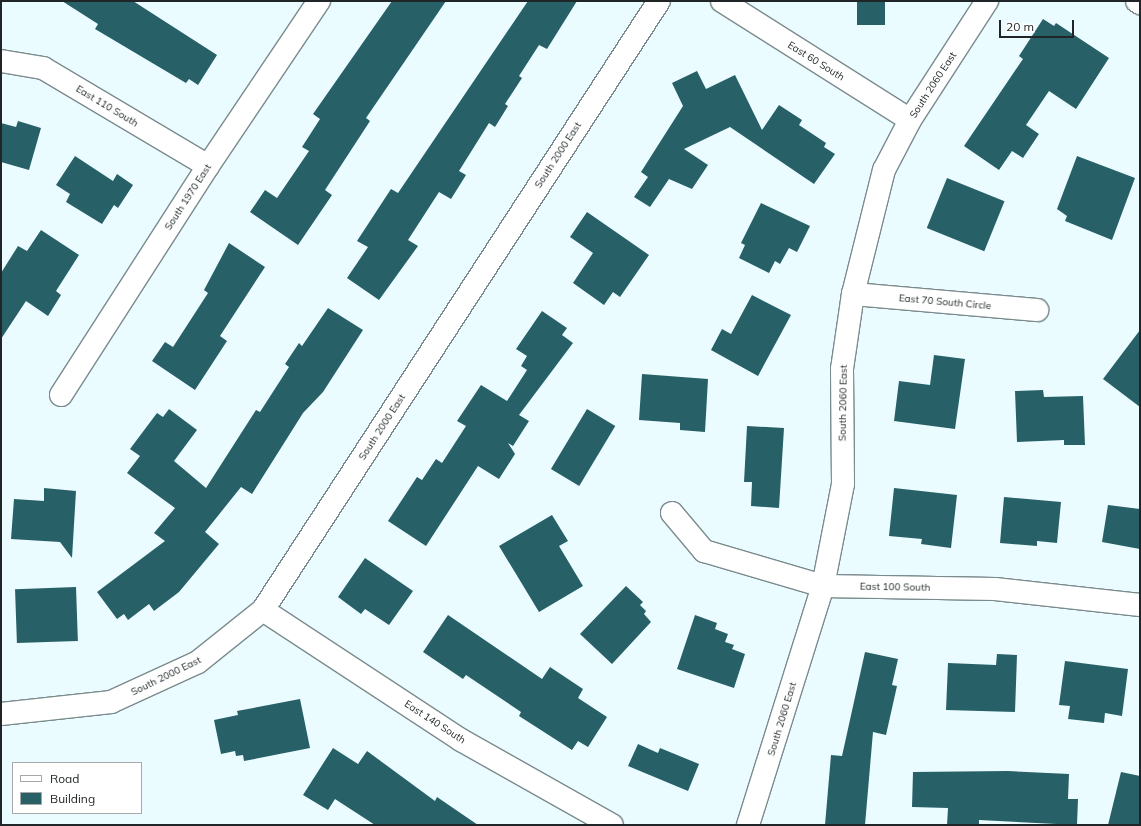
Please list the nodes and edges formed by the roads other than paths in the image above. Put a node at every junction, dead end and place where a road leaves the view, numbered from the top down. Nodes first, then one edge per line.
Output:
1 (319, 1) edge
2 (659, 1) edge
3 (722, 1) edge
4 (987, 1) edge
5 (1137, 1) edge
6 (1140, 3) edge
7 (1, 61) edge
8 (910, 120) junction
9 (208, 166) junction
10 (853, 294) junction
11 (1036, 310) dead end
12 (61, 395) dead end
13 (672, 513) dead end
14 (823, 586) junction
15 (1140, 606) edge
16 (263, 610) junction
17 (1, 714) edge
18 (612, 825) edge
19 (748, 825) edge

1 - 9 street, South 1970 East
2 - 16 street, South 2000 East
3 - 8 street, East 60 South
4 - 8 street, South 2060 East
5 - 6 street
7 - 9 street, East 110 South
8 - 10 street, South 2060 East
9 - 12 street, South 1970 East
10 - 11 street, East 70 South Circle
10 - 14 street, South 2060 East
13 - 14 street, East 100 South
14 - 15 street, East 100 South
14 - 19 street, South 2060 East
16 - 17 street, South 2000 East
16 - 18 street, East 140 South

